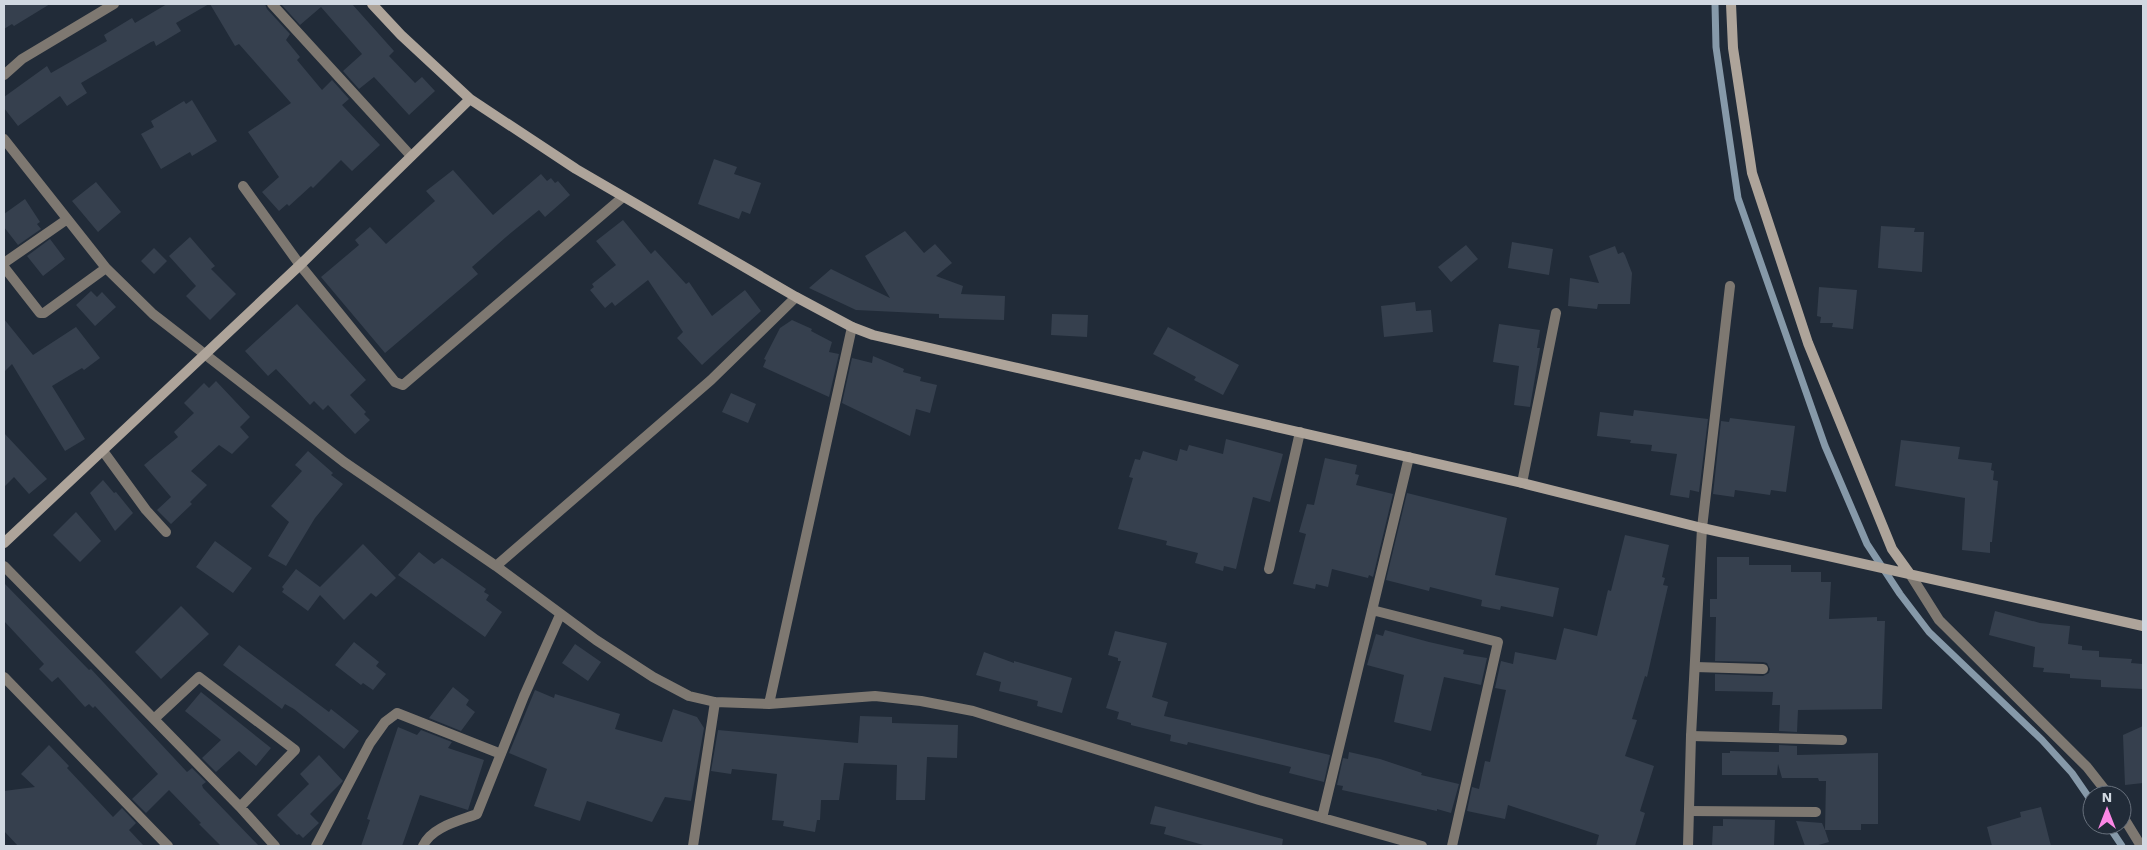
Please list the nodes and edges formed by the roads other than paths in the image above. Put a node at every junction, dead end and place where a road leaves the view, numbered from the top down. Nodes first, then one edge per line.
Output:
1 (114, 4) edge
2 (272, 4) edge
3 (372, 4) edge
4 (1731, 4) edge
5 (4, 74) edge
6 (470, 100) junction
7 (4, 139) edge
8 (412, 156) junction
9 (244, 186) dead end
10 (623, 196) junction
11 (66, 220) junction
12 (300, 264) junction
13 (4, 266) edge
14 (106, 268) junction
15 (1730, 286) dead end
16 (796, 297) junction
17 (1556, 313) dead end
18 (852, 327) junction
19 (203, 354) junction
20 (1300, 432) junction
21 (103, 451) junction
22 (1409, 457) junction
23 (1522, 483) junction
24 (1702, 528) junction
25 (166, 532) dead end
26 (4, 543) edge
27 (4, 566) edge
28 (496, 566) junction
29 (1269, 569) dead end
30 (1910, 574) junction
31 (1372, 610) junction
32 (560, 615) junction
33 (2143, 626) edge
34 (1695, 667) junction
35 (1763, 669) dead end
36 (4, 677) edge
37 (715, 702) junction
38 (769, 704) junction
39 (154, 719) junction
40 (1691, 736) junction
41 (1842, 740) dead end
42 (501, 754) junction
43 (2100, 785) edge
44 (240, 807) junction
45 (1690, 811) junction
46 (1816, 812) dead end
47 (1322, 818) junction
48 (2132, 831) edge
49 (168, 846) edge
50 (275, 846) edge
51 (316, 846) edge
52 (423, 846) edge
53 (693, 846) edge
54 (1422, 846) edge
55 (1452, 846) edge
56 (1688, 846) edge
57 (2141, 846) edge

1 - 5 street
2 - 8 street
3 - 6 street
4 - 30 street
6 - 8 street
6 - 10 street
7 - 11 street
8 - 12 street
9 - 12 street
10 - 12 street
10 - 16 street
11 - 13 street
11 - 14 street
12 - 19 street
13 - 14 street
14 - 19 street
15 - 24 street
16 - 18 street
16 - 28 street
17 - 23 street
18 - 20 street
18 - 38 street
19 - 21 street
19 - 28 street
20 - 22 street
20 - 29 street
21 - 25 street
21 - 26 street
22 - 23 street
22 - 31 street
23 - 24 street
24 - 30 street
24 - 34 street
27 - 39 street
28 - 32 street
30 - 33 street
30 - 43 street
31 - 47 street
31 - 55 street
32 - 37 street
32 - 42 street
34 - 35 street
34 - 40 street
36 - 49 street
37 - 38 street
37 - 53 street
38 - 47 street
39 - 44 street
39 - 44 street
40 - 41 street
40 - 45 street
42 - 51 street
42 - 52 street
44 - 50 street
45 - 46 street
45 - 56 street
47 - 54 street
48 - 57 street

